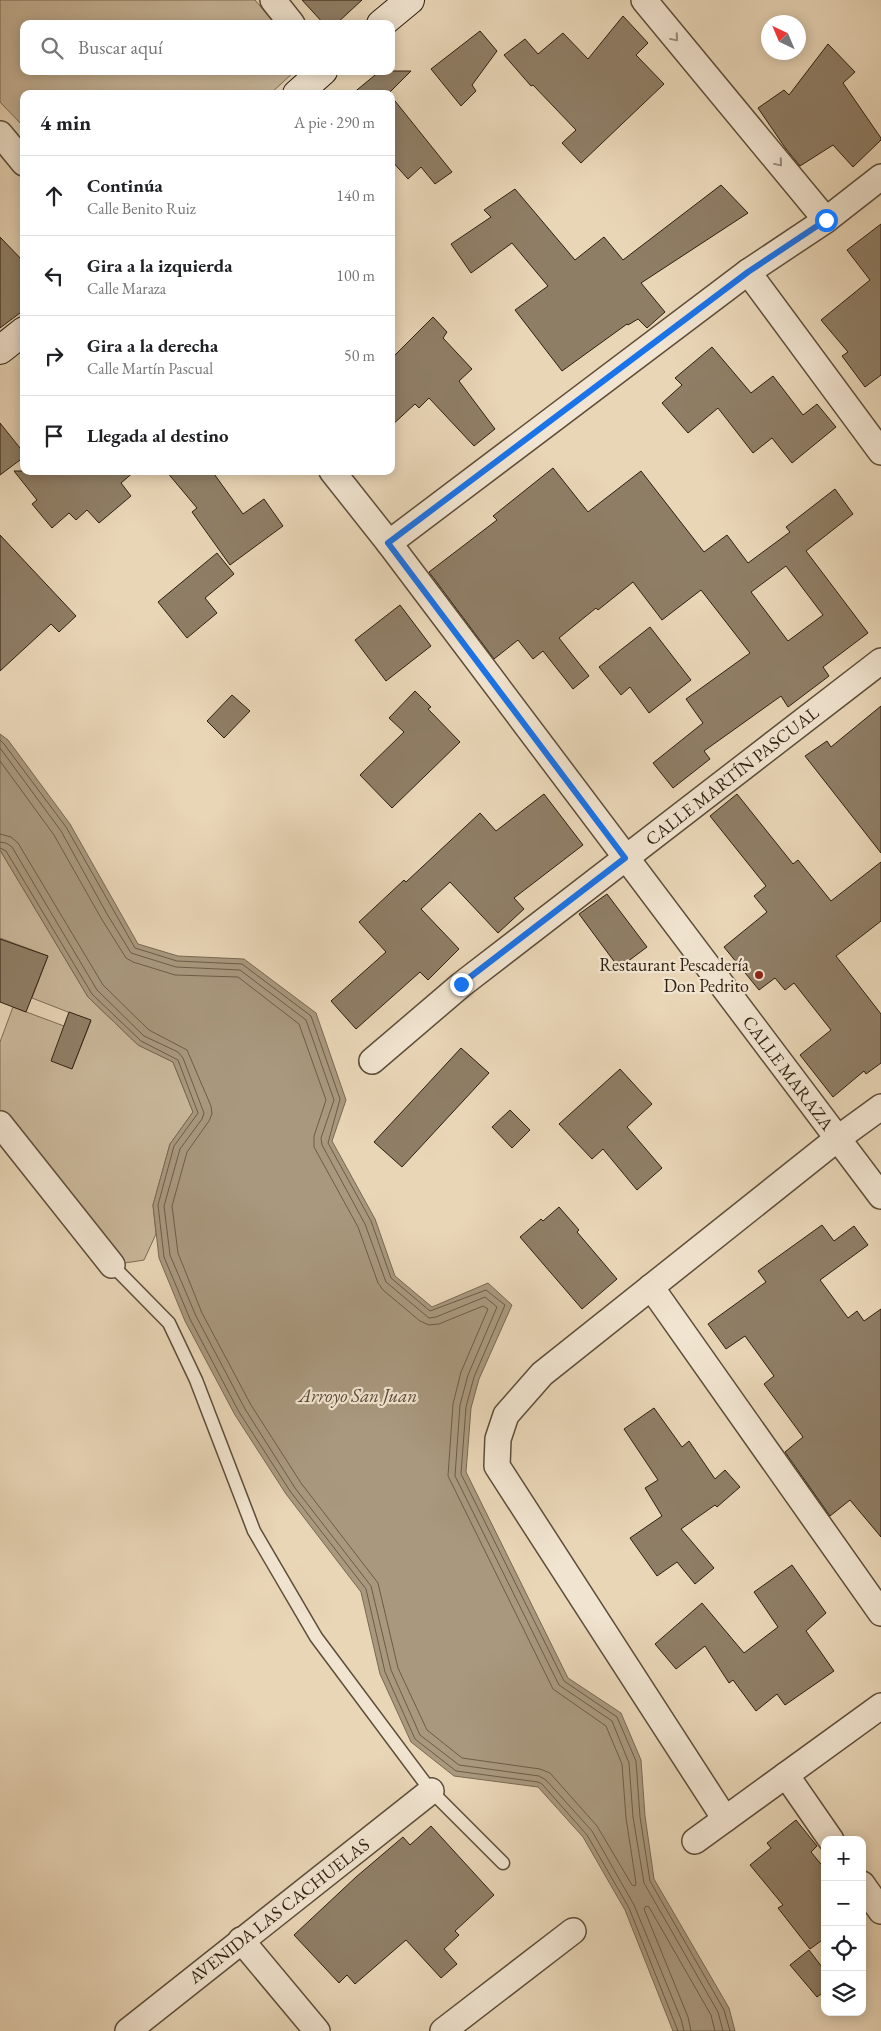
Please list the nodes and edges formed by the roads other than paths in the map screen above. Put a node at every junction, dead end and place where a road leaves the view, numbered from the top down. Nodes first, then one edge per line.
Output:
1 (273, 0) edge
2 (410, 0) edge
3 (644, 0) edge
4 (289, 20) edge
5 (386, 20) edge
6 (318, 75) edge
7 (302, 90) edge
8 (0, 134) edge
9 (20, 158) edge
10 (881, 177) edge
11 (826, 220) junction
12 (748, 272) junction
13 (20, 333) edge
14 (0, 350) edge
15 (881, 452) edge
16 (335, 475) edge
17 (388, 543) junction
18 (881, 661) edge
19 (625, 858) junction
20 (372, 1061) dead end
21 (881, 1106) edge
22 (0, 1124) edge
23 (837, 1139) junction
24 (881, 1196) edge
25 (112, 1265) joint
26 (651, 1287) junction
27 (881, 1614) edge
28 (881, 1706) edge
29 (786, 1775) junction
30 (431, 1791) junction
31 (725, 1819) junction
32 (828, 1836) edge
33 (695, 1841) dead end
34 (503, 1863) dead end
35 (866, 1890) edge
36 (881, 1911) edge
37 (573, 1931) dead end
38 (241, 1940) junction
39 (128, 2031) edge
40 (317, 2031) edge
41 (443, 2031) edge

1 - 4 street
2 - 5 main road
3 -> 11 street
6 - 7 main road
8 - 9 street
10 - 11 street
11 - 12 street
12 - 15 street
12 - 17 street
13 - 14 main road
16 - 17 street, CALLE MARAZA
17 - 19 street, CALLE MARAZA
18 - 19 street, CALLE MARTÍN PASCUAL
19 - 20 street, CALLE MARTÍN PASCUAL
19 - 23 street, CALLE MARAZA
21 - 23 street
22 - 25 street
23 - 24 street, CALLE MARAZA
23 - 26 street
25 - 30 lane
26 - 27 street
26 - 31 street
28 - 29 street
29 - 31 street
29 - 32 street
30 - 34 lane
30 - 38 street, AVENIDA LAS CACHUELAS
31 - 33 street
35 - 36 street
37 - 41 street
38 - 39 street, AVENIDA LAS CACHUELAS
38 - 40 street

